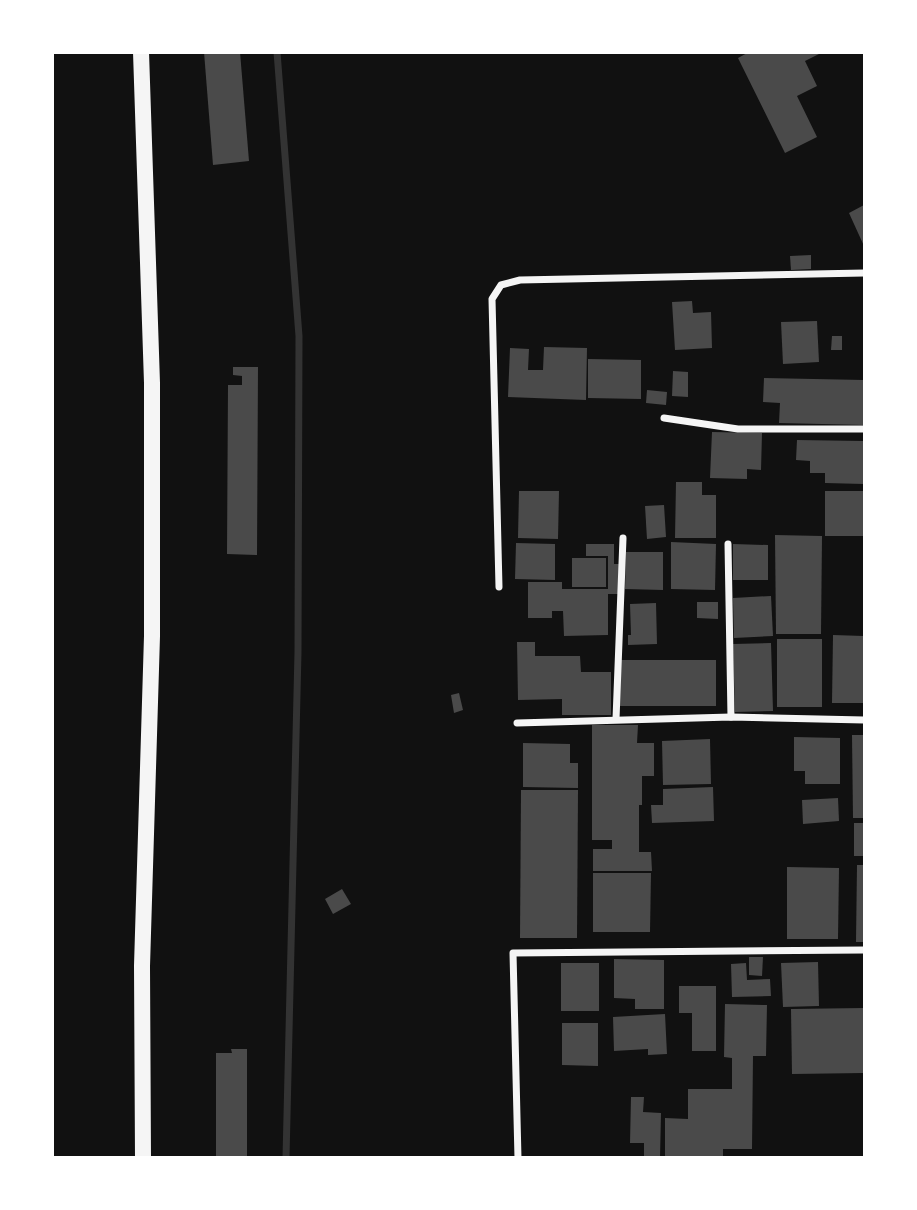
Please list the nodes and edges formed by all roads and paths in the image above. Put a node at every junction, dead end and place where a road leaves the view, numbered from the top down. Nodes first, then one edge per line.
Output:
1 (141, 52) edge
2 (864, 273) edge
3 (664, 418) dead end
4 (864, 429) edge
5 (623, 538) dead end
6 (728, 544) dead end
7 (499, 587) dead end
8 (731, 717) junction
9 (616, 719) junction
10 (864, 720) edge
11 (517, 723) dead end
12 (864, 950) edge
13 (142, 1157) edge
14 (518, 1157) edge

1 - 13 main road
2 - 7 street
3 - 4 street
5 - 9 street
6 - 8 street
8 - 9 street
8 - 10 street
9 - 11 street
12 - 14 street

